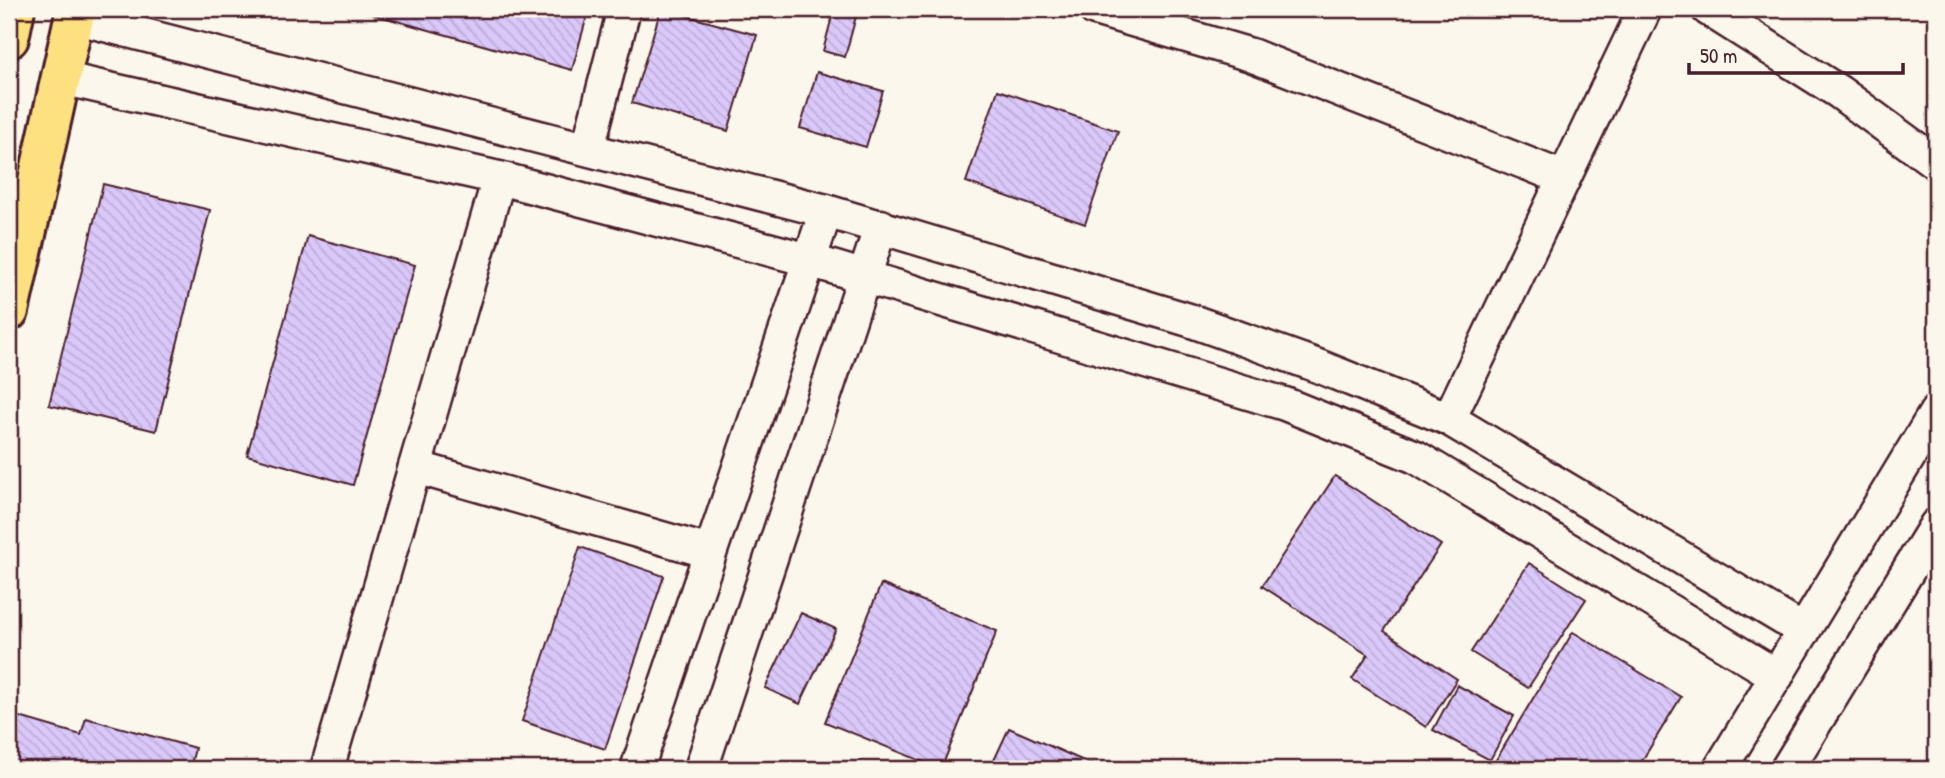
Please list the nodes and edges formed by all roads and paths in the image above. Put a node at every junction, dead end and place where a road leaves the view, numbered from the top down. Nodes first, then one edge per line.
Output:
1 (15, 9) edge
2 (624, 9) edge
3 (1095, 9) edge
4 (1645, 9) edge
5 (1709, 9) edge
6 (75, 13) edge
7 (9, 38) edge
8 (61, 78) junction
9 (588, 148) junction
10 (1936, 163) edge
11 (499, 178) junction
12 (1564, 178) junction
13 (826, 211) junction
14 (881, 226) junction
15 (809, 260) junction
16 (865, 275) junction
17 (9, 312) edge
18 (1936, 412) edge
19 (1449, 419) junction
20 (415, 467) junction
21 (1936, 525) edge
22 (710, 552) junction
23 (1804, 631) junction
24 (1777, 676) junction
25 (327, 769) edge
26 (636, 769) edge
27 (701, 769) edge
28 (1720, 769) edge
29 (1787, 769) edge

1 - 7 main road
2 - 9 street
3 - 12 street
4 - 12 street
5 - 10 street
6 - 8 main road
6 - 9 street
8 - 11 street
8 - 17 main road
9 - 13 street
11 - 15 street
11 - 20 street
12 - 19 street
13 - 14 street
13 - 15 street
14 - 16 street
14 - 19 street
15 - 16 street
15 - 22 street
16 - 24 street
16 - 27 street
18 - 23 street
19 - 23 street
20 - 22 street
20 - 25 street
21 - 29 street
22 - 26 street
23 - 24 street
24 - 28 street

